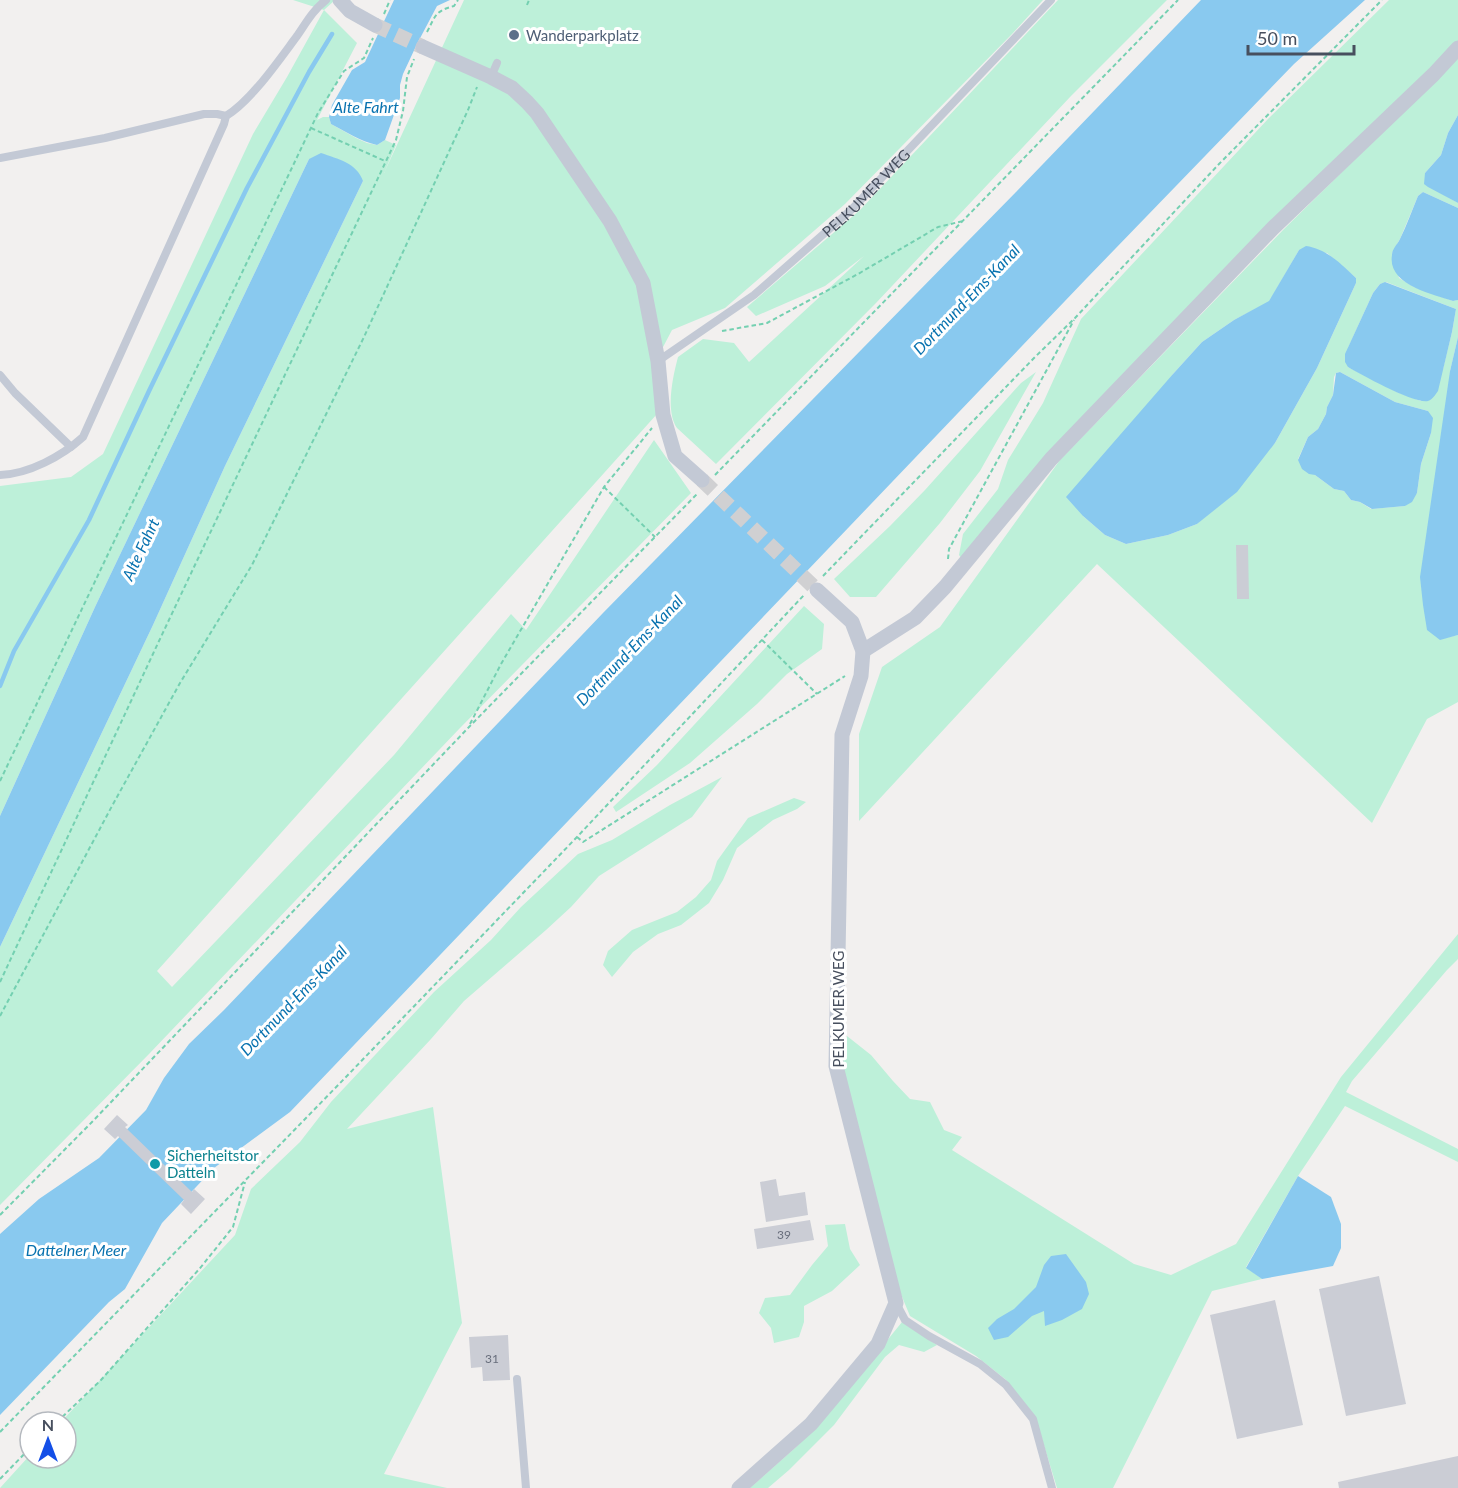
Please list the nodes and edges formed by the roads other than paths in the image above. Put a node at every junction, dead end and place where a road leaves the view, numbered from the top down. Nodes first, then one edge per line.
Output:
1 (326, 0) edge
2 (340, 0) edge
3 (1051, 0) edge
4 (375, 25) tunnel mouth
5 (421, 46) tunnel mouth
6 (1458, 48) edge
7 (226, 116) junction
8 (0, 158) edge
9 (658, 361) junction
10 (0, 375) edge
11 (71, 447) junction
12 (0, 475) edge
13 (704, 484) tunnel mouth
14 (812, 591) tunnel mouth
15 (863, 651) junction
16 (896, 1303) junction
17 (517, 1379) dead end
18 (526, 1488) edge
19 (739, 1488) edge
20 (1052, 1488) edge

1 - 7 lane
2 - 4 street
3 - 9 lane, PELKUMER WEG
5 - 9 street
6 - 15 street
7 - 8 lane
7 - 11 lane
9 - 13 street
10 - 11 lane
11 - 12 lane
14 - 15 street, PELKUMER WEG
15 - 16 street, PELKUMER WEG
16 - 19 street
16 - 20 lane
17 - 18 lane

